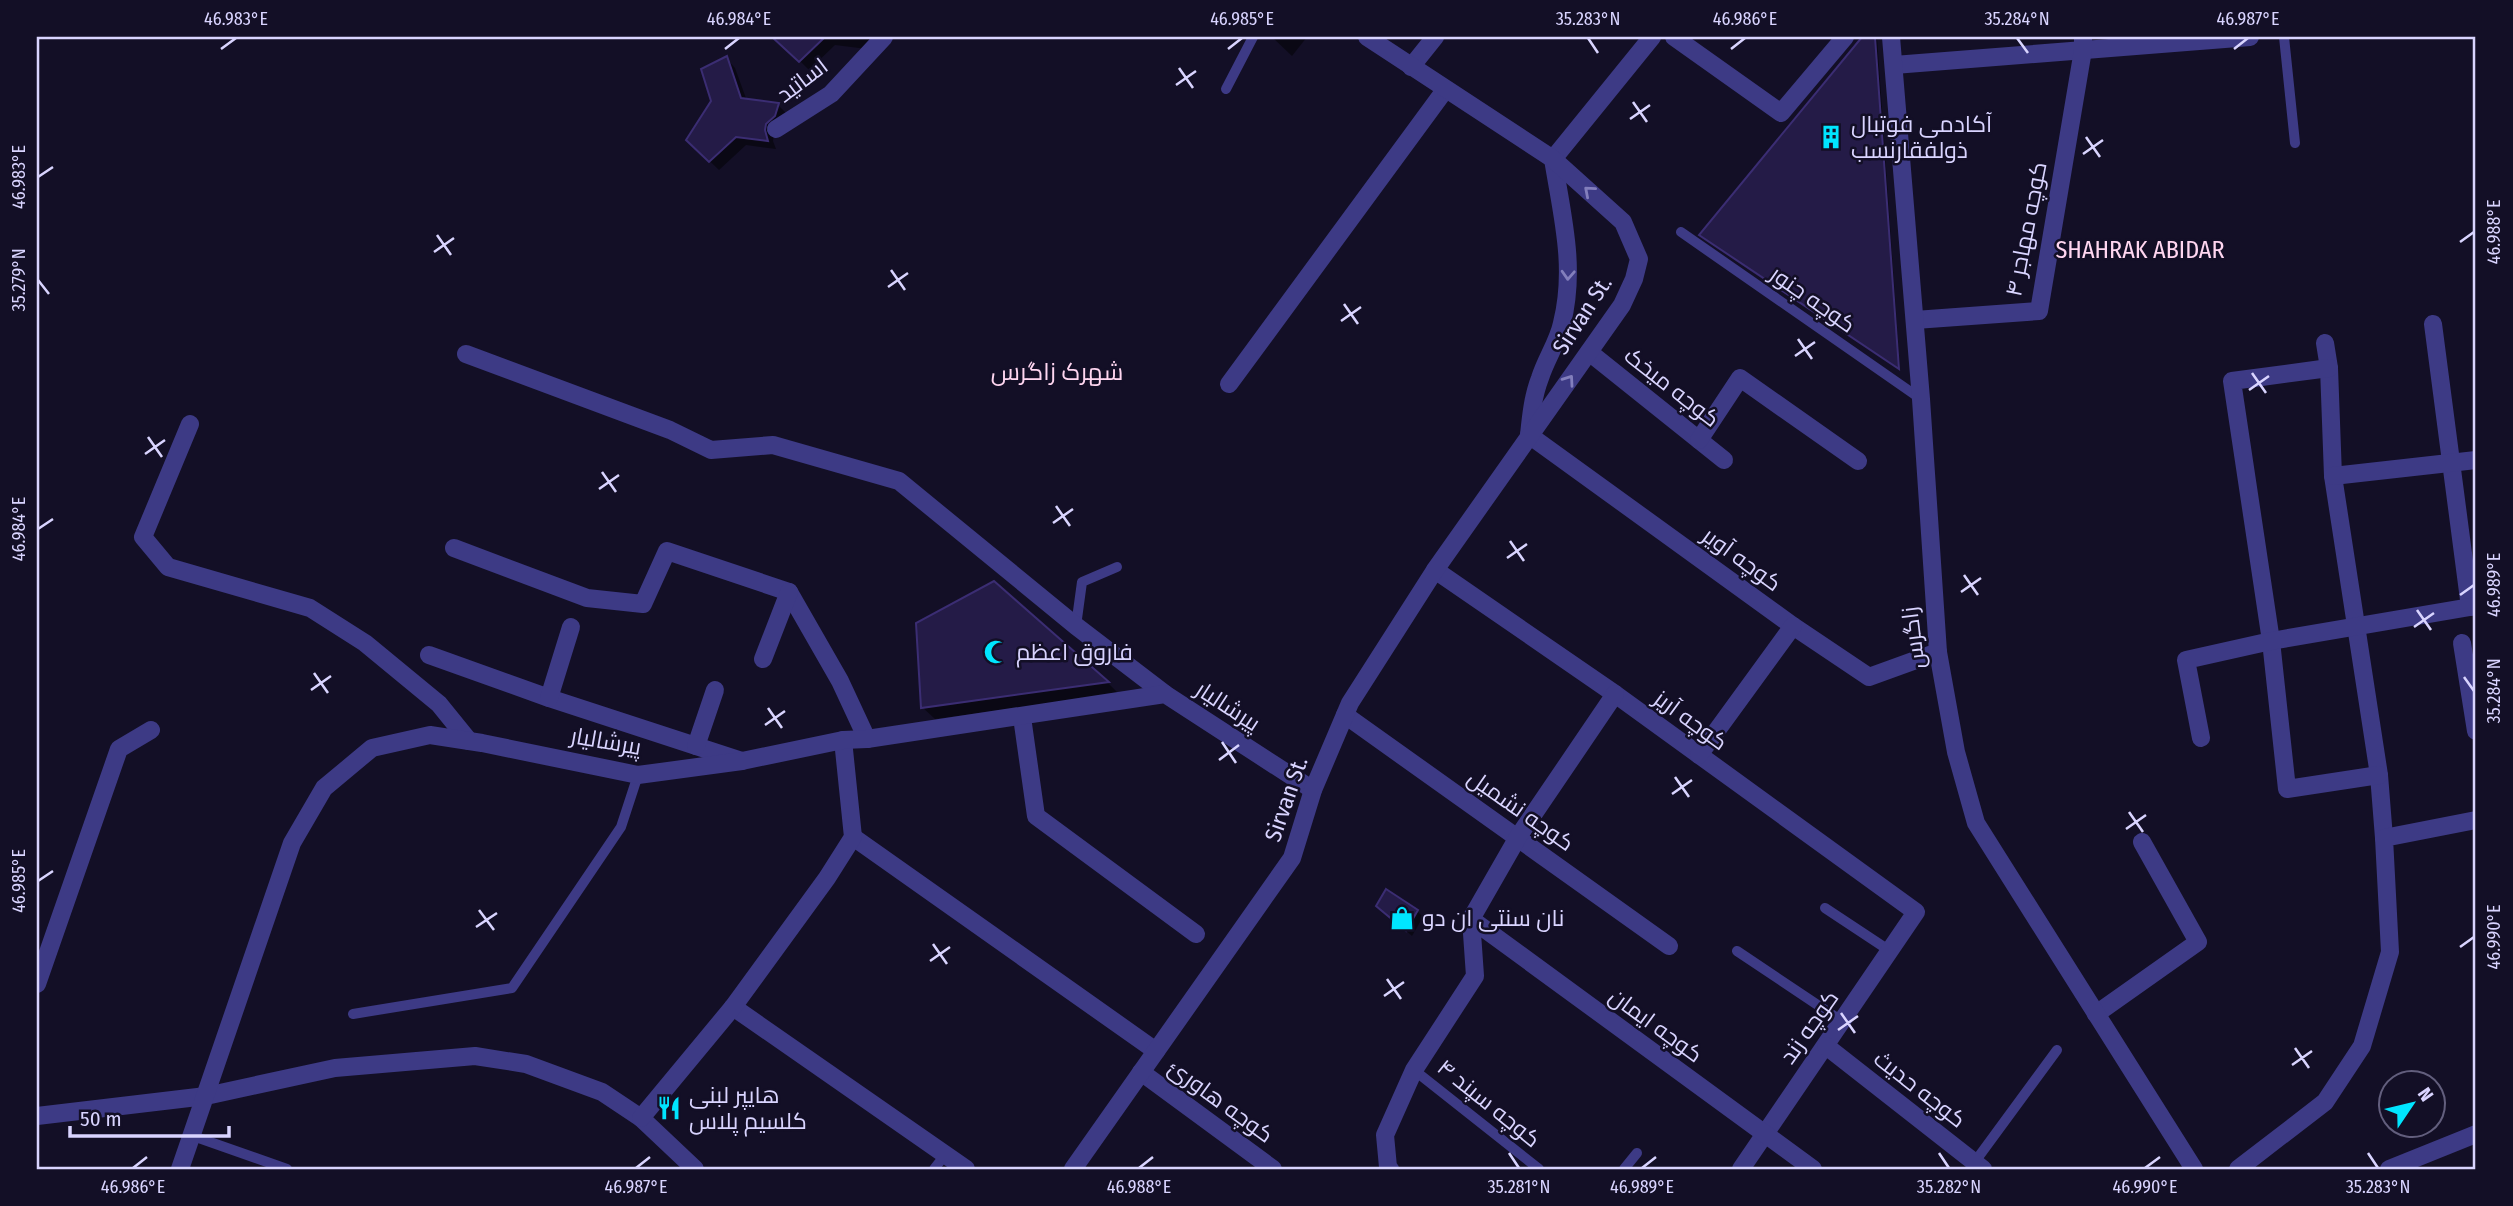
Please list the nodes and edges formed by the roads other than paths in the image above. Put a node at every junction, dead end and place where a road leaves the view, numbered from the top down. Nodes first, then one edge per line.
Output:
1 (884, 37) edge
2 (1253, 37) edge
3 (1367, 37) edge
4 (1435, 37) edge
5 (1652, 37) edge
6 (1674, 37) edge
7 (1844, 37) edge
8 (1891, 37) edge
9 (2250, 37) edge
10 (2284, 37) edge
11 (2230, 38) edge
12 (2083, 43) edge
13 (1894, 65) junction
14 (1411, 68) junction
15 (1226, 89) dead end
16 (1445, 90) junction
17 (776, 129) dead end
18 (2295, 143) dead end
19 (1553, 159) junction
20 (1681, 232) dead end
21 (1914, 320) junction
22 (2433, 324) dead end
23 (2325, 343) dead end
24 (1589, 352) junction
25 (466, 354) dead end
26 (2329, 368) junction
27 (1229, 384) dead end
28 (1921, 400) junction
29 (190, 424) dead end
30 (1530, 435) junction
31 (1699, 440) junction
32 (1724, 460) dead end
33 (2476, 460) edge
34 (1858, 461) dead end
35 (2452, 463) junction
36 (2333, 476) junction
37 (454, 548) dead end
38 (1118, 568) dead end
39 (1435, 570) junction
40 (789, 592) junction
41 (2473, 607) edge
42 (2356, 625) junction
43 (1076, 626) junction
44 (1793, 626) junction
45 (571, 627) dead end
46 (2271, 641) junction
47 (2462, 642) dead end
48 (1938, 652) junction
49 (429, 655) dead end
50 (763, 659) dead end
51 (715, 690) dead end
52 (1166, 694) junction
53 (1615, 694) junction
54 (549, 698) junction
55 (1345, 715) junction
56 (1022, 717) junction
57 (151, 730) dead end
58 (2476, 731) edge
59 (2201, 738) dead end
60 (867, 739) junction
61 (843, 740) junction
62 (468, 741) junction
63 (696, 746) junction
64 (1699, 755) junction
65 (741, 761) junction
66 (638, 775) junction
67 (2379, 775) junction
68 (1313, 790) junction
69 (2476, 820) edge
70 (853, 837) junction
71 (1518, 837) junction
72 (2384, 838) junction
73 (2142, 842) dead end
74 (1825, 908) dead end
75 (1916, 912) joint
76 (1471, 919) junction
77 (1196, 934) dead end
78 (1669, 946) dead end
79 (1737, 951) dead end
80 (1890, 951) junction
81 (37, 985) edge
82 (733, 1007) junction
83 (353, 1014) dead end
84 (2096, 1014) junction
85 (1843, 1022) junction
86 (1826, 1046) junction
87 (2057, 1050) dead end
88 (1156, 1051) junction
89 (1414, 1070) junction
90 (1141, 1072) junction
91 (206, 1096) junction
92 (37, 1116) edge
93 (641, 1118) junction
94 (2476, 1133) edge
95 (1764, 1134) junction
96 (193, 1136) junction
97 (1637, 1153) dead end
98 (939, 1162) edge
99 (1979, 1166) edge
100 (180, 1169) edge
101 (288, 1169) edge
102 (695, 1169) edge
103 (966, 1169) edge
104 (1073, 1169) edge
105 (1273, 1169) edge
106 (1390, 1169) edge
107 (1539, 1169) edge
108 (1625, 1169) edge
109 (1741, 1169) edge
110 (1813, 1169) edge
111 (2194, 1169) edge
112 (2238, 1169) edge
113 (2389, 1169) edge

1 - 17 street, اساتید
2 - 15 lane
3 - 14 street, Sirvan St.
4 - 14 street
5 - 19 street
6 - 7 street
8 - 13 street, زاگرس
9 - 11 street
10 - 18 lane
11 - 12 street
12 - 13 street
12 - 21 street, کوچه مهاجر ۴
13 - 21 street, زاگرس
14 - 16 street, Sirvan St.
16 - 19 street, Sirvan St.
16 - 27 street
24 -> 19 street, Sirvan St.
19 -> 30 street, Sirvan St.
20 - 28 lane, کوچه چنور
21 - 28 street, زاگرس
22 - 35 street
23 - 26 street
30 -> 24 street, Sirvan St.
24 - 31 street, کوچه میخک
25 - 43 street
26 - 36 street
26 - 46 street
28 - 48 street, زاگرس
29 - 62 street
30 - 39 street, Sirvan St.
30 - 44 street, کوچه آویر
31 - 32 street, کوچه میخک
31 - 34 street
33 - 35 street
35 - 36 street
35 - 41 street
36 - 42 street
37 - 40 street
38 - 43 lane
39 - 53 street, کوچه آریز
39 - 55 street, Sirvan St.
40 - 50 street
40 - 60 street
41 - 42 street
42 - 46 street
42 - 67 street
43 - 52 street
44 - 48 street, کوچه آویر
44 - 64 street
45 - 54 street
46 - 59 street
46 - 67 street
47 - 58 street
48 - 84 street, زاگرس
49 - 54 street
51 - 63 street
52 - 56 street, پیرشالیار
52 - 68 street, پیرشالیار
53 - 64 street, کوچه آریز
53 - 71 street
54 - 63 street
55 - 68 street, Sirvan St.
55 - 71 street, کوچه نشمیل
56 - 60 street, پیرشالیار
56 - 77 street
57 - 81 street
60 - 61 street, پیرشالیار
61 - 65 street, پیرشالیار
61 - 70 street
62 - 66 street, پیرشالیار
62 - 91 street, پیرشالیار
63 - 65 street
64 - 75 street, کوچه آریز
65 - 66 street, پیرشالیار
66 - 83 lane
67 - 72 street
68 - 88 street, Sirvan St.
69 - 72 street
70 - 82 street
70 - 88 street
71 - 76 street
71 - 78 street, کوچه نشمیل
72 - 112 street
73 - 84 street
74 - 80 lane
75 - 80 street, کوچه زند
76 - 89 street
76 - 95 street, کوچه ایمان
79 - 85 lane
80 - 85 street, کوچه زند
82 - 93 street
82 - 98 street
84 - 111 street, زاگرس
85 - 86 street, کوچه زند
86 - 95 street, کوچه زند
86 - 99 street, کوچه حدیث
87 - 99 lane
88 - 90 street, Sirvan St.
89 - 106 street
89 - 107 lane, کوچه سپند ۴
90 - 104 street, Sirvan St.
90 - 105 street, کوچه هاورئ
91 - 92 street
91 - 93 street
91 - 96 street, پیرشالیار
93 - 102 street
94 - 113 street
95 - 109 street, کوچه زند
95 - 110 street, کوچه ایمان
96 - 100 street, پیرشالیار
96 - 101 lane
97 - 108 lane
98 - 103 street

